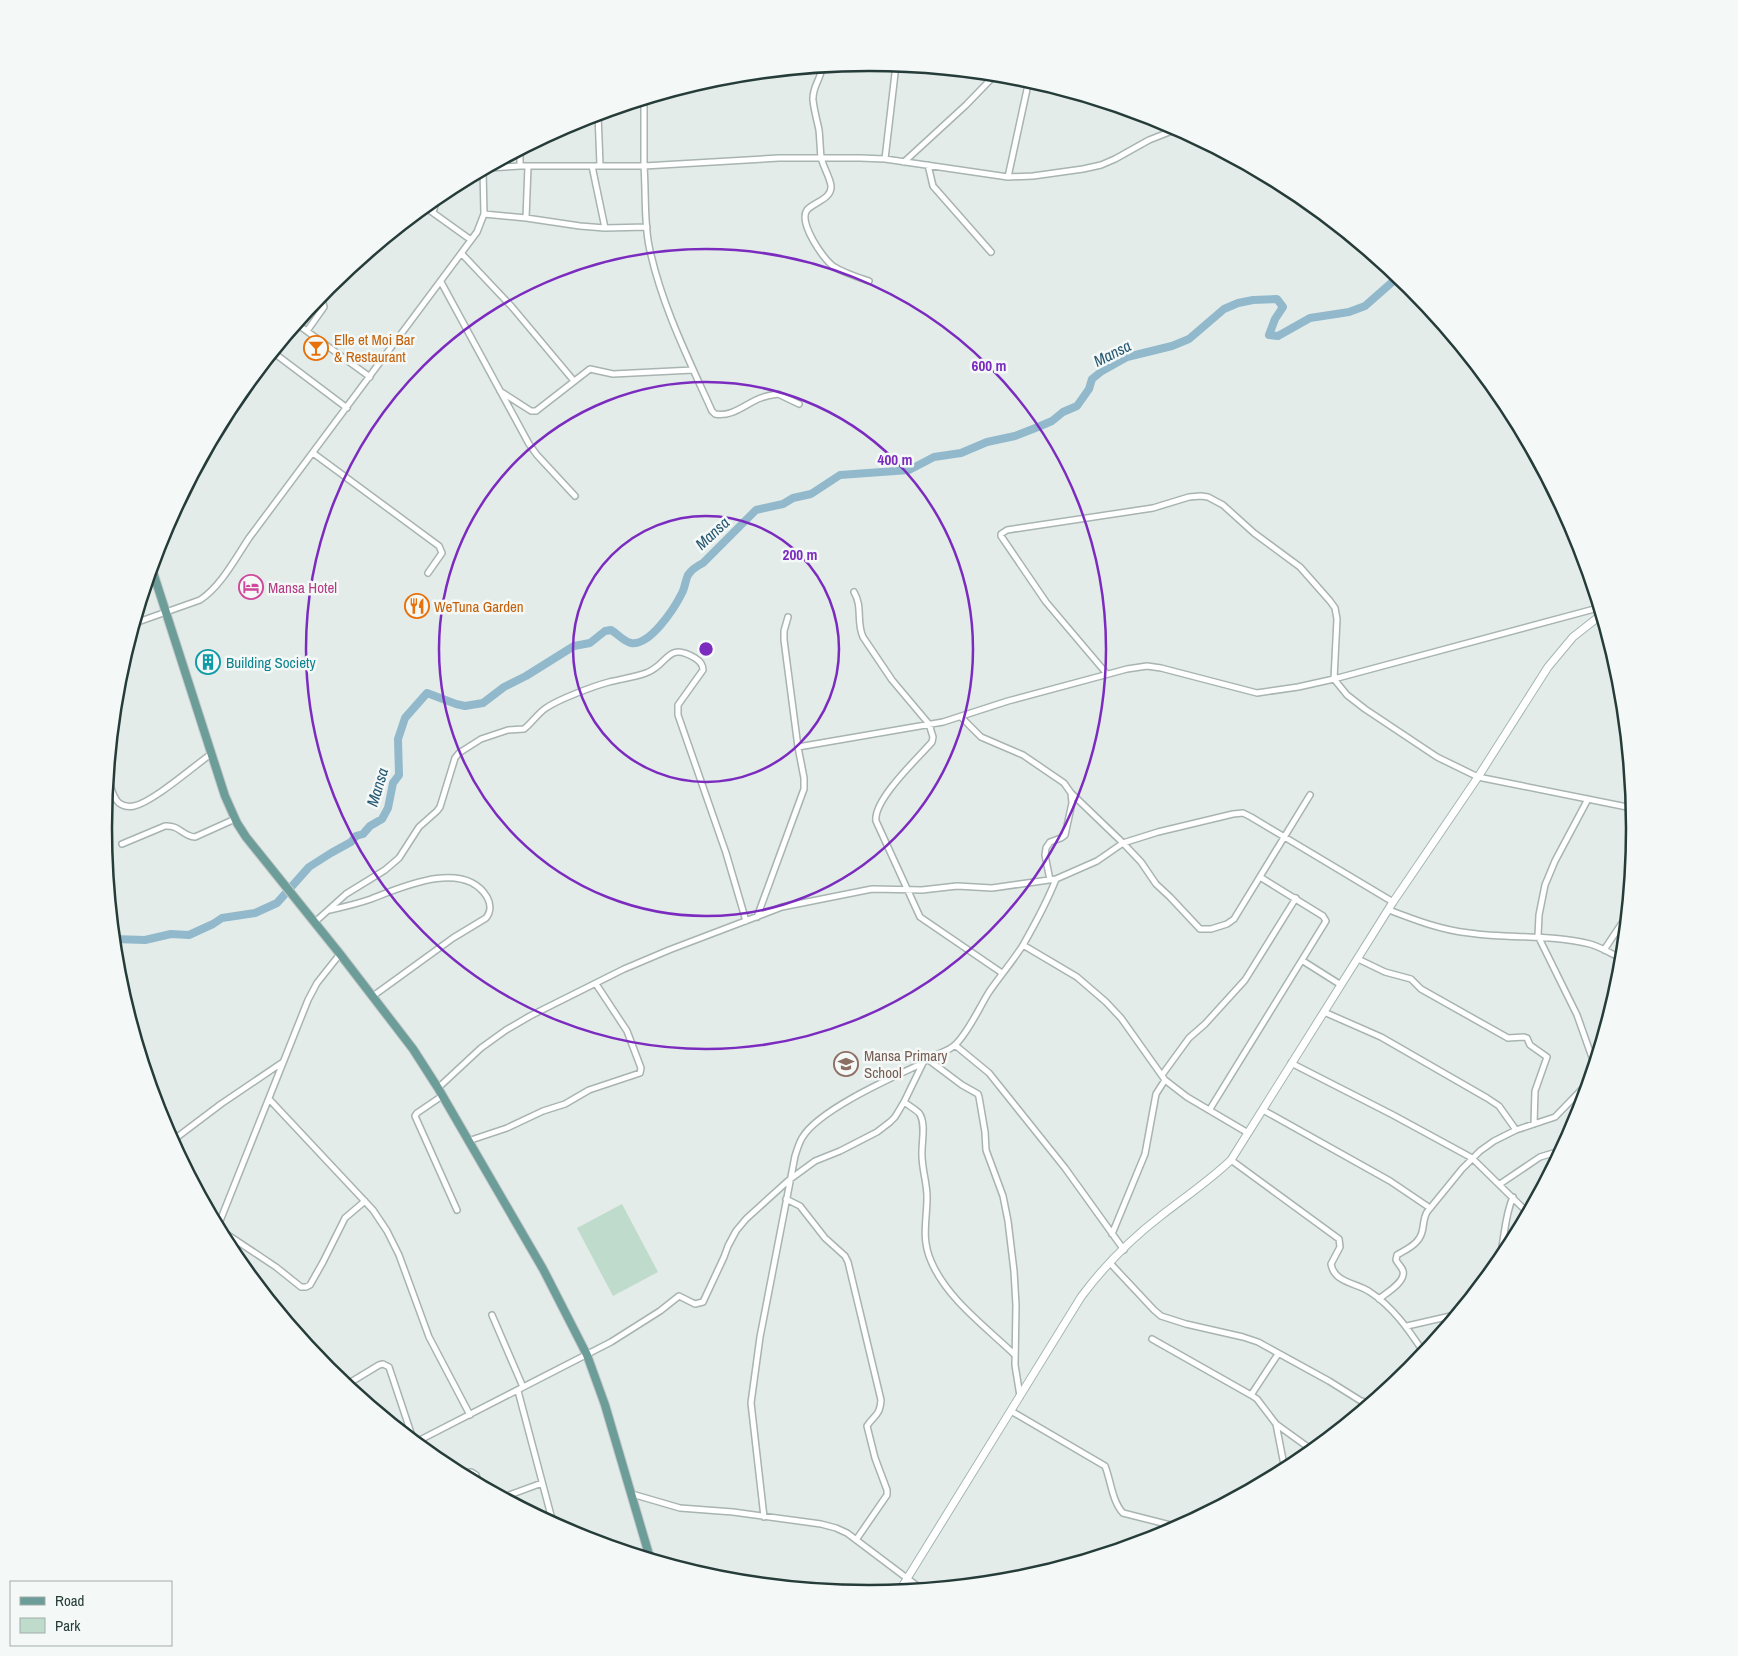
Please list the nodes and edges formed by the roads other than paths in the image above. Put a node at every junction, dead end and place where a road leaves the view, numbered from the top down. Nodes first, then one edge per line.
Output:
1 (895, 72) edge
2 (821, 73) edge
3 (989, 81) edge
4 (1027, 88) edge
5 (644, 106) edge
6 (598, 122) edge
7 (1167, 133) edge
8 (520, 157) edge
9 (821, 158) junction
10 (885, 159) junction
11 (904, 162) junction
12 (600, 165) junction
13 (928, 165) junction
14 (520, 166) junction
15 (528, 166) junction
16 (592, 166) junction
17 (644, 166) junction
18 (501, 167) edge
19 (484, 177) edge
20 (1008, 177) junction
21 (433, 212) edge
22 (484, 214) junction
23 (526, 218) junction
24 (647, 227) junction
25 (605, 228) junction
26 (472, 240) junction
27 (991, 252) dead end
28 (462, 254) junction
29 (869, 281) dead end
30 (441, 282) junction
31 (323, 304) edge
32 (302, 327) edge
33 (307, 331) junction
34 (278, 356) edge
35 (693, 370) junction
36 (370, 376) junction
37 (574, 381) junction
38 (499, 391) junction
39 (799, 404) dead end
40 (346, 408) junction
41 (313, 453) junction
42 (575, 496) dead end
43 (428, 574) dead end
44 (155, 577) edge
45 (854, 592) dead end
46 (1593, 609) edge
47 (167, 613) junction
48 (788, 617) dead end
49 (1596, 618) edge
50 (141, 622) edge
51 (1107, 674) junction
52 (1334, 679) junction
53 (961, 717) junction
54 (929, 724) junction
55 (798, 747) junction
56 (211, 754) junction
57 (1478, 777) junction
58 (1071, 793) junction
59 (113, 794) edge
60 (1310, 795) dead end
61 (1588, 799) junction
62 (1625, 807) edge
63 (235, 819) junction
64 (1285, 838) junction
65 (1123, 843) junction
66 (122, 844) dead end
67 (1260, 877) junction
68 (1053, 880) junction
69 (908, 890) junction
70 (1296, 898) junction
71 (1393, 902) junction
72 (327, 910) junction
73 (1389, 910) junction
74 (756, 916) junction
75 (746, 921) junction
76 (315, 922) junction
77 (1619, 928) edge
78 (1538, 936) junction
79 (1023, 945) junction
80 (1604, 950) junction
81 (340, 954) junction
82 (1614, 955) edge
83 (1358, 959) junction
84 (1303, 961) junction
85 (1002, 973) junction
86 (596, 984) junction
87 (1341, 985) junction
88 (373, 996) junction
89 (1324, 1012) junction
90 (955, 1045) junction
91 (1591, 1054) edge
92 (925, 1060) junction
93 (284, 1061) junction
94 (1291, 1063) junction
95 (1164, 1078) junction
96 (438, 1088) junction
97 (1577, 1095) edge
98 (442, 1096) junction
99 (269, 1099) junction
100 (904, 1102) junction
101 (1210, 1110) junction
102 (1263, 1110) junction
103 (1534, 1124) junction
104 (1516, 1130) junction
105 (1248, 1133) junction
106 (178, 1136) edge
107 (468, 1141) junction
108 (1552, 1154) edge
109 (1472, 1158) junction
110 (1230, 1160) junction
111 (789, 1180) junction
112 (1500, 1184) junction
113 (1513, 1197) junction
114 (786, 1199) junction
115 (365, 1201) junction
116 (1430, 1208) junction
117 (1523, 1208) edge
118 (457, 1210) dead end
119 (222, 1219) edge
120 (1112, 1234) junction
121 (233, 1237) edge
122 (1503, 1239) edge
123 (1124, 1250) junction
124 (1110, 1263) junction
125 (1379, 1299) junction
126 (492, 1315) dead end
127 (1446, 1317) edge
128 (1407, 1326) junction
129 (1152, 1339) dead end
130 (1420, 1346) edge
131 (1278, 1354) junction
132 (587, 1355) junction
133 (1015, 1355) junction
134 (353, 1381) edge
135 (521, 1389) junction
136 (1251, 1395) junction
137 (1020, 1396) junction
138 (1362, 1402) edge
139 (1012, 1411) junction
140 (470, 1415) junction
141 (1276, 1424) junction
142 (409, 1429) edge
143 (423, 1439) edge
144 (1306, 1445) edge
145 (1283, 1461) edge
146 (542, 1483) junction
147 (511, 1494) edge
148 (632, 1494) junction
149 (551, 1514) edge
150 (764, 1517) junction
151 (1167, 1523) edge
152 (856, 1540) junction
153 (647, 1551) edge
154 (907, 1580) junction
155 (912, 1583) edge
156 (905, 1584) edge

1 - 10 street
2 - 9 street
3 - 11 street
4 - 20 street
5 - 17 street
6 - 12 street
7 - 20 street
8 - 14 street
9 - 10 street
9 - 17 street
9 - 29 street
10 - 11 street
11 - 13 street
12 - 16 street
12 - 17 street
13 - 20 street
13 - 27 street
14 - 15 street
14 - 18 street
15 - 16 street
15 - 23 street
16 - 25 street
17 - 24 street
19 - 22 street
21 - 26 street
22 - 23 street
22 - 26 street
23 - 25 street
24 - 25 street
24 - 35 street
26 - 28 street
28 - 30 street
28 - 37 street
30 - 36 street
30 - 38 street
31 - 33 street
32 - 33 street
33 - 36 street
34 - 40 street
35 - 37 street
35 - 39 street
36 - 40 street
37 - 38 street
38 - 42 street
40 - 41 street
41 - 43 street
41 - 47 street
44 - 47 main road
45 - 54 street
46 - 52 street
47 - 50 street
47 - 56 main road
48 - 55 street
49 - 57 street
51 - 52 street
51 - 52 street
51 - 53 street
52 - 57 street
53 - 54 street
53 - 58 street
54 - 55 street
54 - 69 street
55 - 74 street
56 - 59 street
56 - 63 main road
57 - 61 street
57 - 71 street
58 - 65 street
58 - 68 street
60 - 64 street
61 - 62 street
61 - 78 street
63 - 66 street
63 - 76 main road
64 - 65 street
64 - 67 street
64 - 71 street
65 - 67 street
65 - 68 street
67 - 70 street
68 - 69 street
68 - 79 street
69 - 74 street
69 - 85 street
70 - 84 street
70 - 95 street
71 - 73 street
72 - 75 street
72 - 76 street
72 - 88 street
73 - 78 street
73 - 83 street
74 - 75 street
75 - 86 street
76 - 81 main road
77 - 80 street
78 - 80 street
78 - 91 street
79 - 85 street
79 - 95 street
80 - 82 street
81 - 88 main road
81 - 93 street
83 - 87 street
83 - 103 street
84 - 87 street
84 - 101 street
85 - 90 street
86 - 96 street
86 - 107 street
87 - 89 street
88 - 96 main road
89 - 94 street
89 - 104 street
90 - 92 street
90 - 120 street
92 - 100 street
92 - 111 street
92 - 133 street
93 - 99 street
93 - 106 street
94 - 102 street
94 - 109 street
95 - 101 street
95 - 120 street
96 - 98 main road
97 - 103 street
98 - 107 main road
98 - 118 street
99 - 115 street
99 - 119 street
100 - 111 street
100 - 133 street
101 - 105 street
102 - 105 street
102 - 116 street
103 - 104 street
104 - 109 street
105 - 110 street
107 - 132 main road
108 - 112 street
109 - 112 street
109 - 116 street
110 - 123 street
110 - 125 street
111 - 114 street
111 - 132 street
112 - 113 street
113 - 117 street
113 - 122 street
114 - 150 street
114 - 152 street
115 - 121 street
115 - 140 street
116 - 125 street
120 - 123 street
123 - 124 street
124 - 131 street
124 - 137 street
125 - 128 street
126 - 135 street
127 - 128 street
128 - 130 street
129 - 136 street
131 - 136 street
131 - 138 street
132 - 135 street
132 - 148 main road
133 - 137 street
134 - 142 street
135 - 140 street
135 - 146 street
136 - 141 street
137 - 139 street
139 - 151 street
139 - 154 street
140 - 143 street
141 - 144 street
141 - 145 street
146 - 147 street
146 - 149 street
148 - 150 street
148 - 153 main road
150 - 152 street
152 - 154 street
154 - 155 street
154 - 156 street

